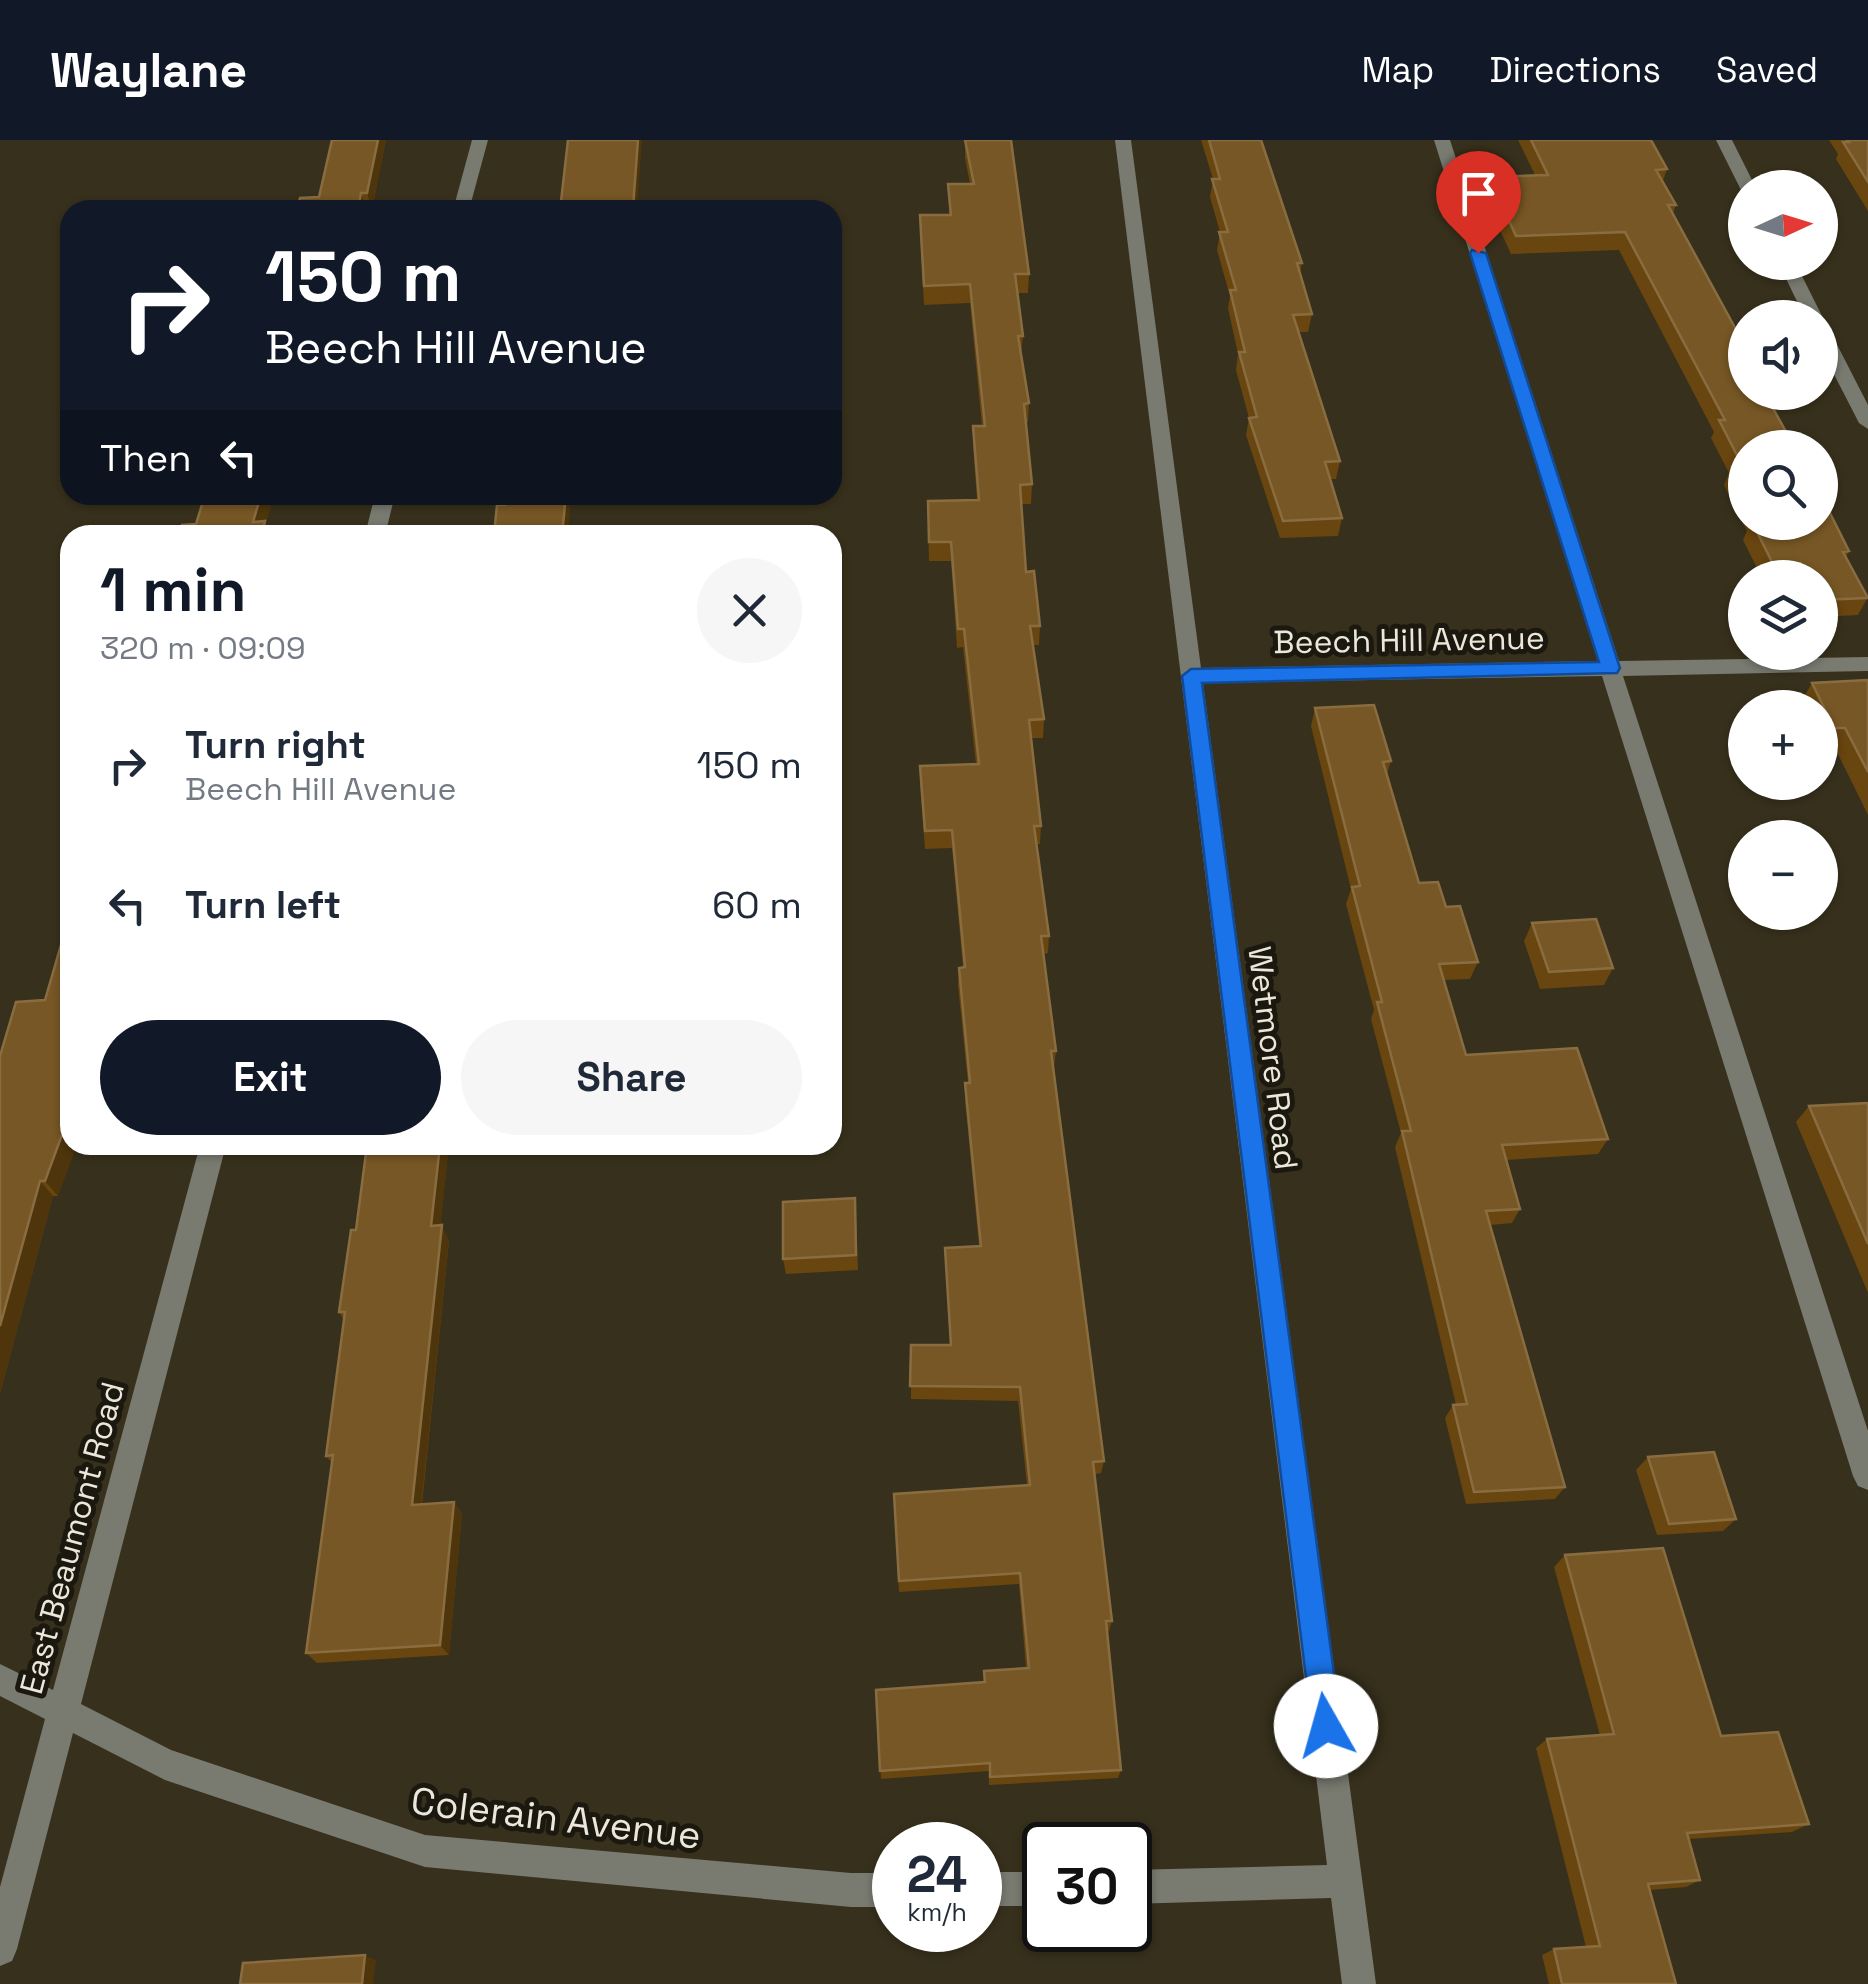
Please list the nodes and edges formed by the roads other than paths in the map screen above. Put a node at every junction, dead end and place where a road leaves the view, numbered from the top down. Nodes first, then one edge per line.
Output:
1 (480, 140) edge
2 (1122, 140) edge
3 (1442, 140) edge
4 (1724, 140) edge
5 (1739, 170) edge
6 (464, 200) edge
7 (1838, 365) edge
8 (1868, 424) edge
9 (1868, 664) edge
10 (1610, 668) junction
11 (1191, 676) junction
12 (210, 1155) edge
13 (1868, 1476) edge
14 (0, 1679) edge
15 (62, 1714) junction
16 (1346, 1882) junction
17 (1152, 1886) edge
18 (872, 1890) edge
19 (0, 1950) edge
20 (1359, 1984) edge

1 - 6 street
2 - 11 street, Wetmore Road
3 - 10 street
4 - 5 street
7 - 8 street
9 - 10 street, Beech Hill Avenue
10 - 11 street, Beech Hill Avenue
10 - 13 street
11 - 16 street, Wetmore Road
12 - 15 street, East Beaumont Road
14 - 15 street, Colerain Avenue
15 - 18 street, Colerain Avenue
15 - 19 street, East Beaumont Road
16 - 17 street
16 - 20 street, Wetmore Road

